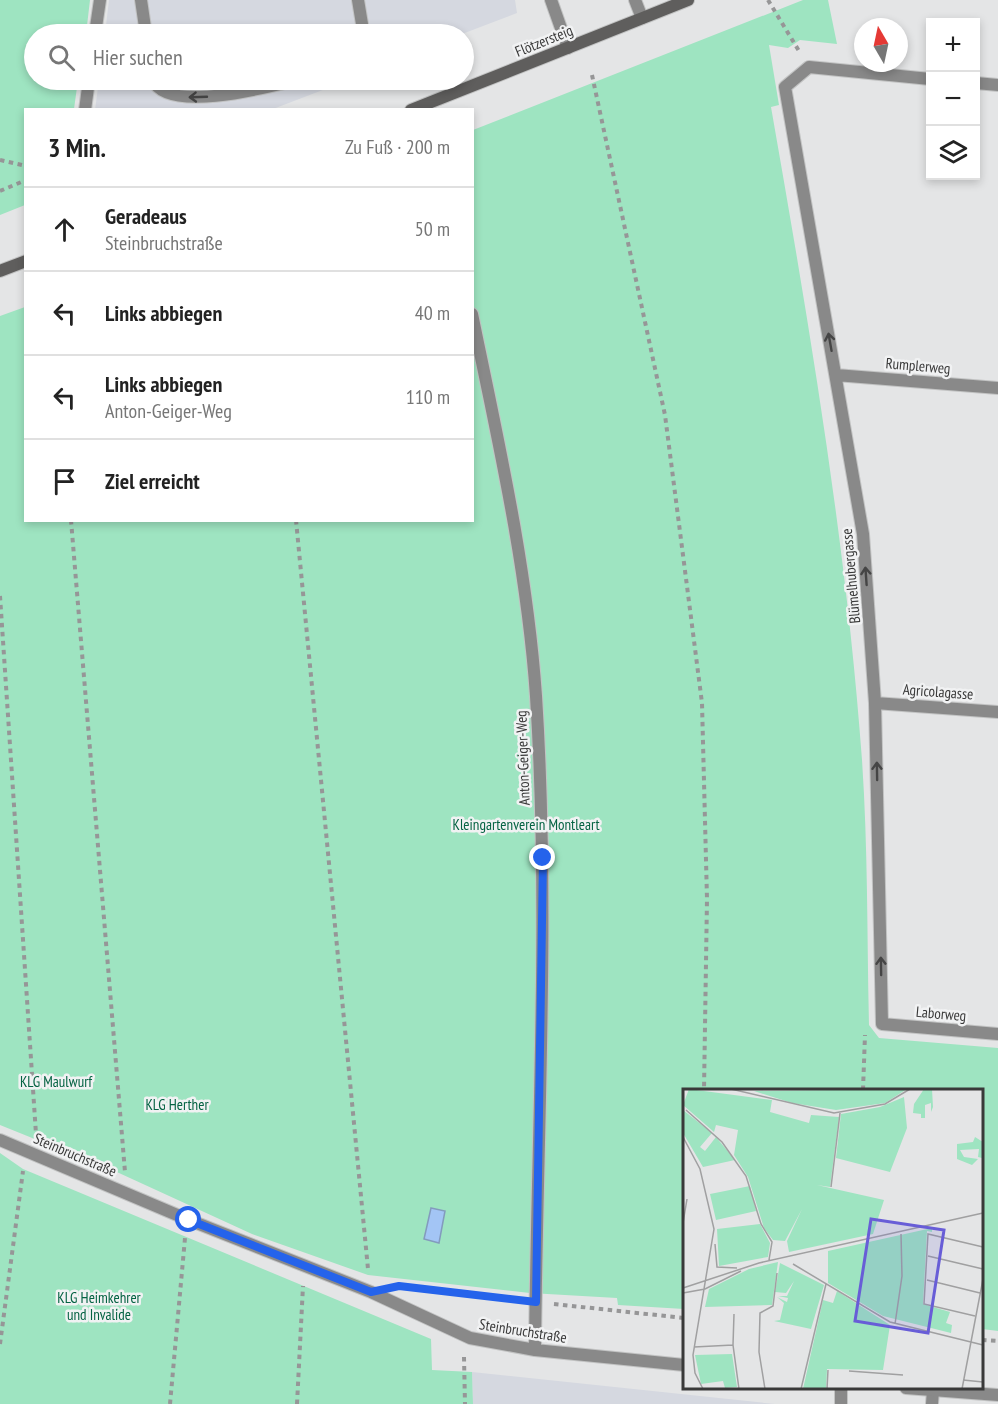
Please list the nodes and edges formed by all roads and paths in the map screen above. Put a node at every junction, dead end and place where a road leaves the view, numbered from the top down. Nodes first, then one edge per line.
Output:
1 (100, 0) edge
2 (141, 0) edge
3 (358, 0) edge
4 (551, 0) edge
5 (635, 0) edge
6 (688, 0) edge
7 (768, 0) edge
8 (642, 18) junction
9 (96, 24) edge
10 (145, 24) edge
11 (362, 24) edge
12 (568, 48) junction
13 (809, 67) junction
14 (592, 75) dead end
15 (926, 79) edge
16 (980, 83) edge
17 (474, 85) edge
18 (998, 85) edge
19 (88, 90) edge
20 (162, 90) edge
21 (244, 90) edge
22 (462, 90) edge
23 (85, 108) edge
24 (416, 108) edge
25 (0, 160) edge
26 (24, 166) edge
27 (24, 181) edge
28 (0, 191) edge
29 (24, 262) edge
30 (0, 271) edge
31 (474, 324) edge
32 (836, 375) junction
33 (998, 388) edge
34 (71, 522) edge
35 (296, 522) edge
36 (0, 596) edge
37 (875, 703) junction
38 (998, 712) edge
39 (882, 1024) junction
40 (998, 1034) edge
41 (704, 1089) edge
42 (863, 1089) edge
43 (0, 1140) edge
44 (29, 1152) junction
45 (126, 1194) junction
46 (189, 1220) junction
47 (304, 1265) junction
48 (371, 1292) junction
49 (536, 1302) junction
50 (683, 1318) edge
51 (463, 1335) junction
52 (983, 1340) edge
53 (998, 1341) edge
54 (0, 1344) edge
55 (536, 1350) junction
56 (683, 1365) edge
57 (920, 1389) edge
58 (933, 1390) junction
59 (998, 1395) edge
60 (170, 1404) edge
61 (297, 1404) edge
62 (465, 1404) edge
63 (932, 1404) edge

1 - 9 street
2 - 10 street
3 - 11 street
4 - 12 street
5 - 8 street
6 - 8 main road, Flötzersteig
7 - 13 path
8 - 12 main road, Flötzersteig
12 - 17 main road, Flötzersteig
13 - 15 street
32 -> 13 street, Blümelhubergasse
14 - 41 path
16 - 18 street
19 - 23 street
21 -> 20 street
22 - 24 main road, Flötzersteig
25 - 26 path
27 - 28 path
29 - 30 main road
31 - 49 street, Anton-Geiger-Weg
32 - 33 street, Rumplerweg
37 -> 32 street, Blümelhubergasse
34 - 45 path
35 - 48 path
36 - 44 path
37 - 38 street, Agricolagasse
39 -> 37 street, Blümelhubergasse
39 - 40 street, Laborweg
39 - 42 path
43 - 44 street, Steinbruchstraße
44 - 45 street, Steinbruchstraße
44 - 54 path
45 - 46 street, Steinbruchstraße
46 - 47 street, Steinbruchstraße
46 - 60 path
47 - 48 street, Steinbruchstraße
47 - 61 path
48 - 49 path
48 - 51 street, Steinbruchstraße
49 - 50 path
49 - 55 street, Anton-Geiger-Weg
51 - 55 street, Steinbruchstraße
51 - 62 path
52 - 53 path
55 - 56 street, Steinbruchstraße
57 - 58 street
58 - 59 street
58 - 63 street

